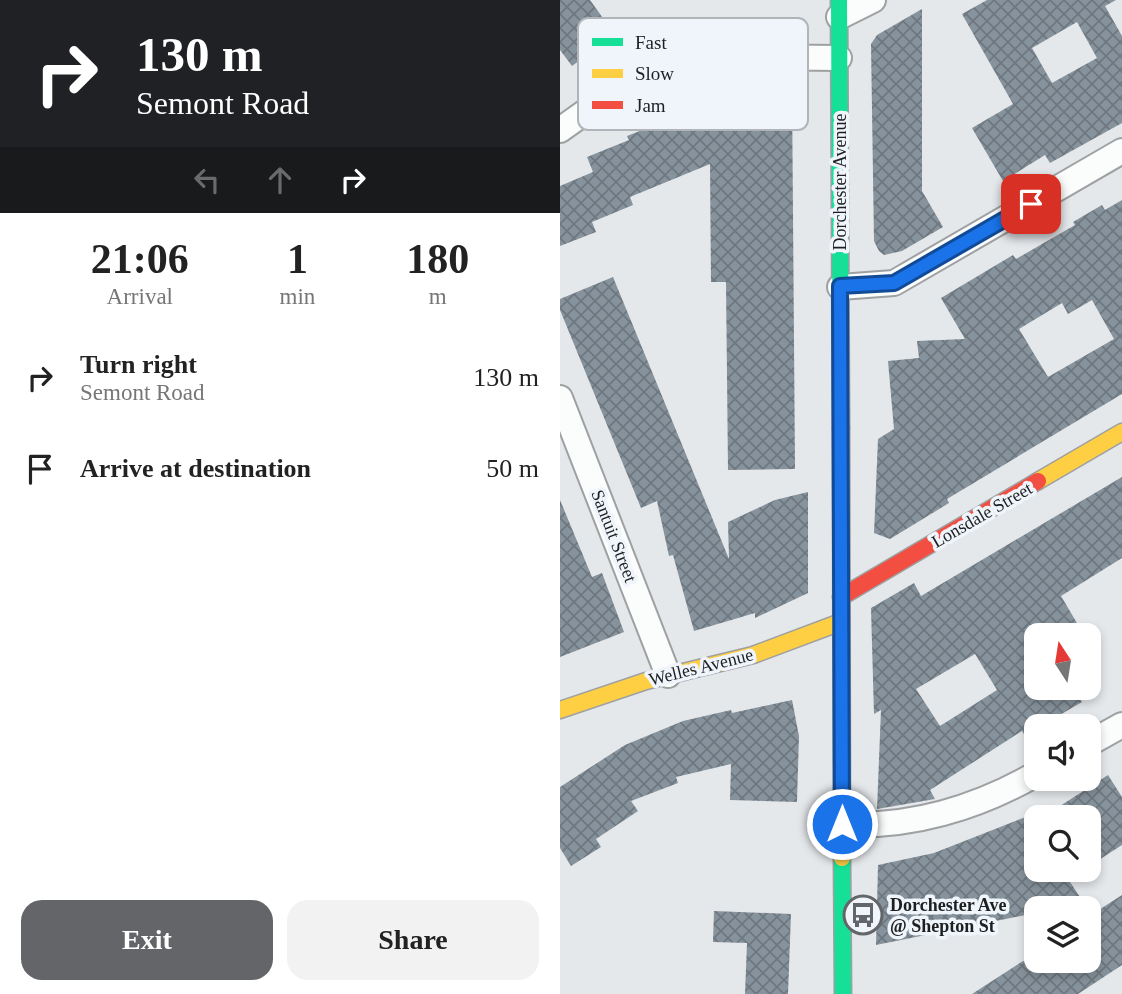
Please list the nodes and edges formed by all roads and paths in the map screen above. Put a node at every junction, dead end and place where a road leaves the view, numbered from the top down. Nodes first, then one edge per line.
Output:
1 (873, 0) edge
2 (839, 8) edge
3 (808, 58) edge
4 (839, 58) junction
5 (578, 117) edge
6 (560, 130) edge
7 (1122, 152) edge
8 (840, 286) junction
9 (560, 398) edge
10 (1122, 432) edge
11 (841, 597) junction
12 (841, 622) junction
13 (668, 675) junction
14 (560, 710) edge
15 (1122, 725) edge
16 (1101, 737) edge
17 (1024, 780) edge
18 (842, 824) junction
19 (843, 994) edge

1 - 2 street
2 - 4 main road, Dorchester Avenue
3 - 4 street
4 - 8 main road, Dorchester Avenue
5 - 6 street
7 - 8 street
8 - 11 main road, Dorchester Avenue
9 - 13 street, Santuit Street
10 - 11 main road, Lonsdale Street
11 - 12 main road, Dorchester Avenue
12 - 13 main road, Welles Avenue
12 - 18 main road, Dorchester Avenue
13 - 14 main road, Welles Avenue
15 - 16 street
17 - 18 street
18 - 19 main road, Dorchester Avenue

